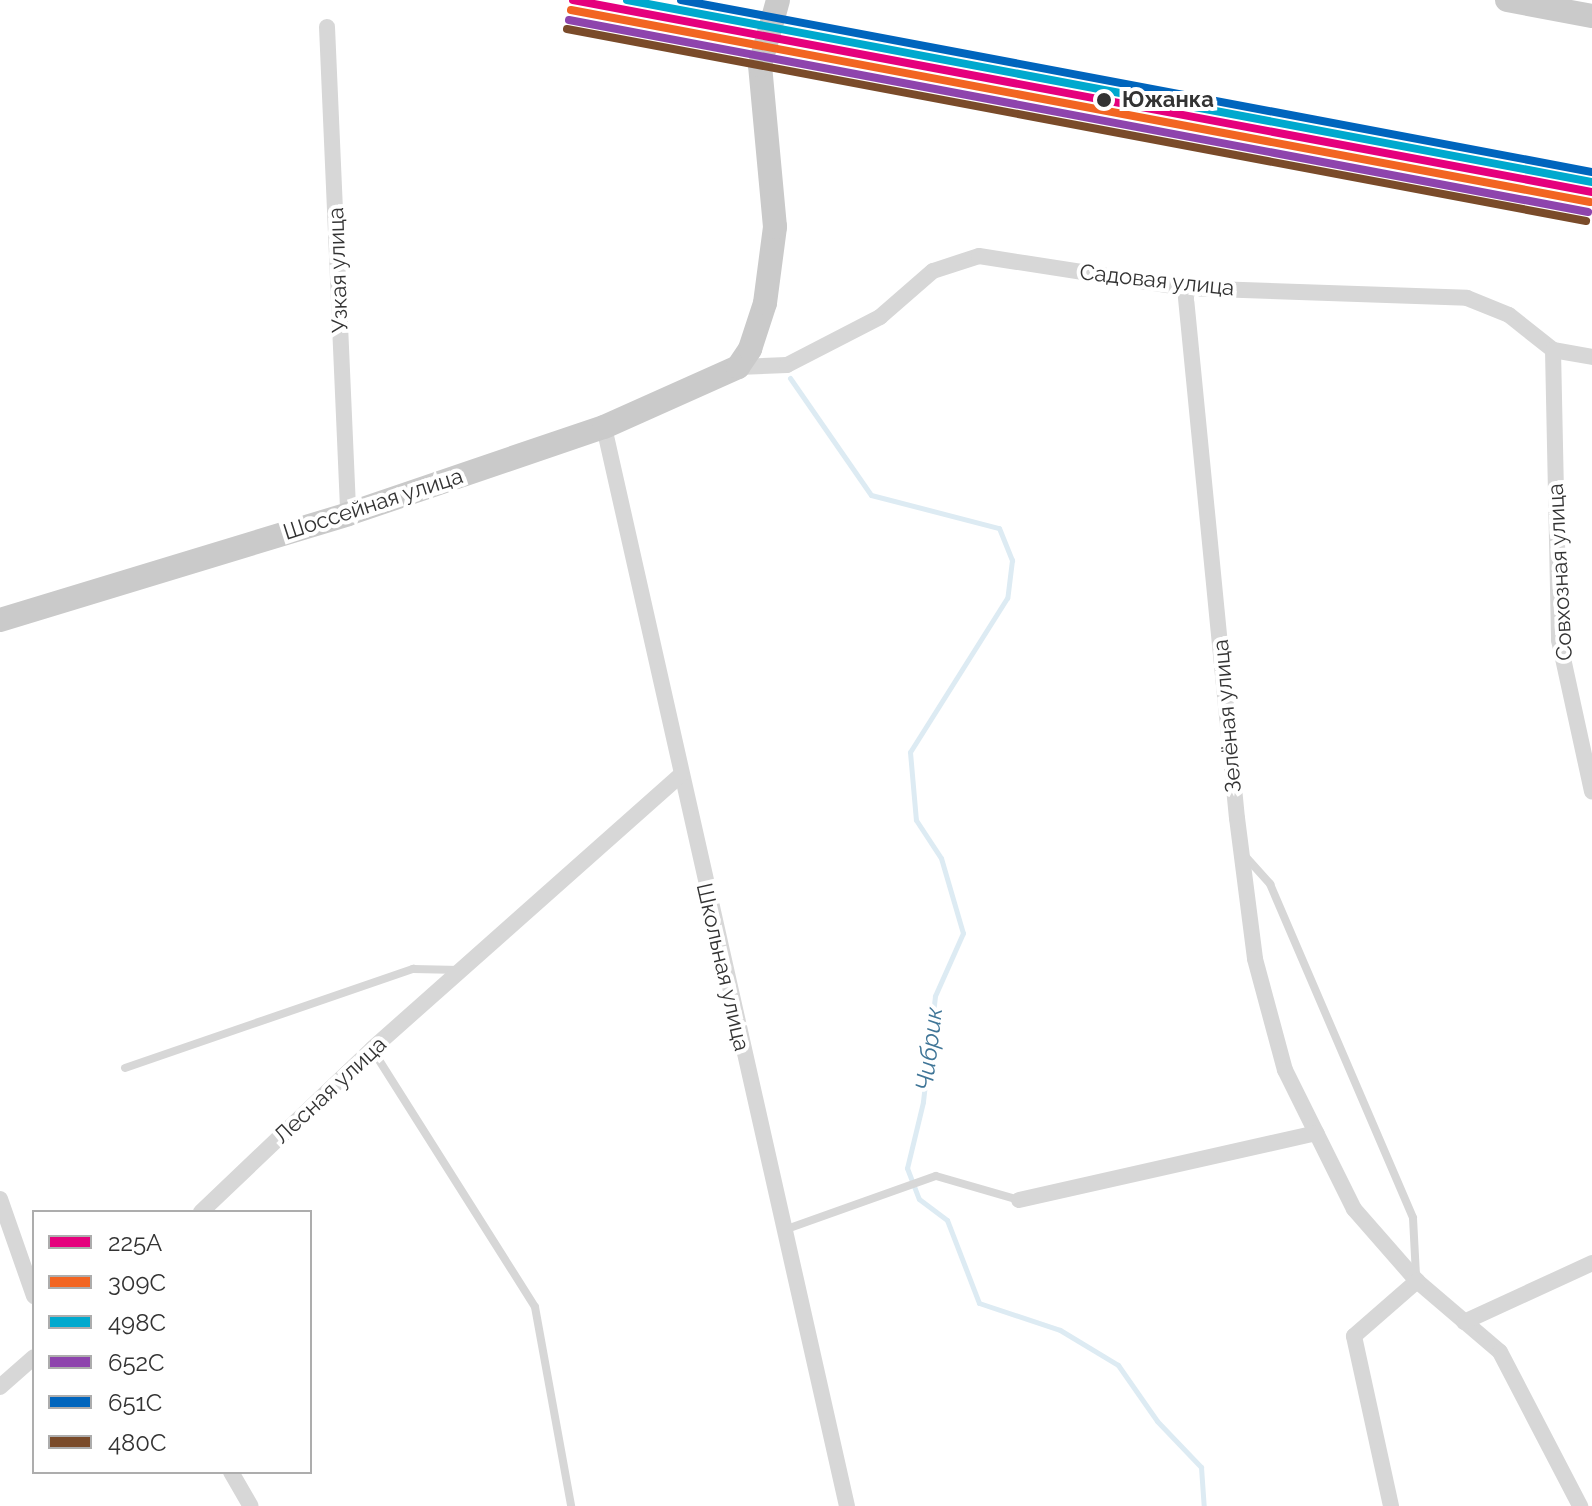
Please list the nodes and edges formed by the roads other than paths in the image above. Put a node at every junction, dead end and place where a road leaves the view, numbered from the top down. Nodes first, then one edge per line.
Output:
1 (778, 0) edge
2 (1516, 1) edge
3 (1592, 16) edge
4 (327, 27) dead end
5 (1185, 288) junction
6 (1553, 350) junction
7 (1592, 357) edge
8 (738, 367) junction
9 (604, 427) junction
10 (348, 514) junction
11 (0, 620) edge
12 (680, 776) junction
13 (1592, 791) edge
14 (1241, 852) junction
15 (461, 971) junction
16 (372, 1049) junction
17 (125, 1068) dead end
18 (1317, 1133) junction
19 (0, 1199) edge
20 (1019, 1200) joint
21 (203, 1210) edge
22 (784, 1230) junction
23 (1592, 1263) edge
24 (1417, 1281) junction
25 (32, 1290) edge
26 (1464, 1322) junction
27 (32, 1359) edge
28 (0, 1387) edge
29 (232, 1474) edge
30 (251, 1506) edge
31 (571, 1506) edge
32 (847, 1506) edge
33 (1391, 1506) edge
34 (1580, 1506) edge

1 - 8 main road
2 - 3 main road
4 - 10 street, Узкая улица
5 - 6 street, Садовая улица
5 - 8 street, Садовая улица
5 - 14 street, Зелёная улица
6 - 7 street, Садовая улица
6 - 13 street, Совхозная улица
8 - 9 main road, Шоссейная улица
9 - 10 main road, Шоссейная улица
9 - 12 street, Школьная улица
10 - 11 main road, Шоссейная улица
12 - 15 street, Лесная улица
12 - 22 street, Школьная улица
14 - 18 street, Зелёная улица
14 - 24 lane
15 - 16 street, Лесная улица
15 - 17 lane
16 - 21 street, Лесная улица
16 - 31 lane
18 - 20 street
18 - 24 street, Зелёная улица
19 - 25 street
20 - 22 lane
22 - 32 street, Школьная улица
23 - 26 street
24 - 26 street, Зелёная улица
24 - 33 street
26 - 34 street, Зелёная улица
27 - 28 street
29 - 30 street

